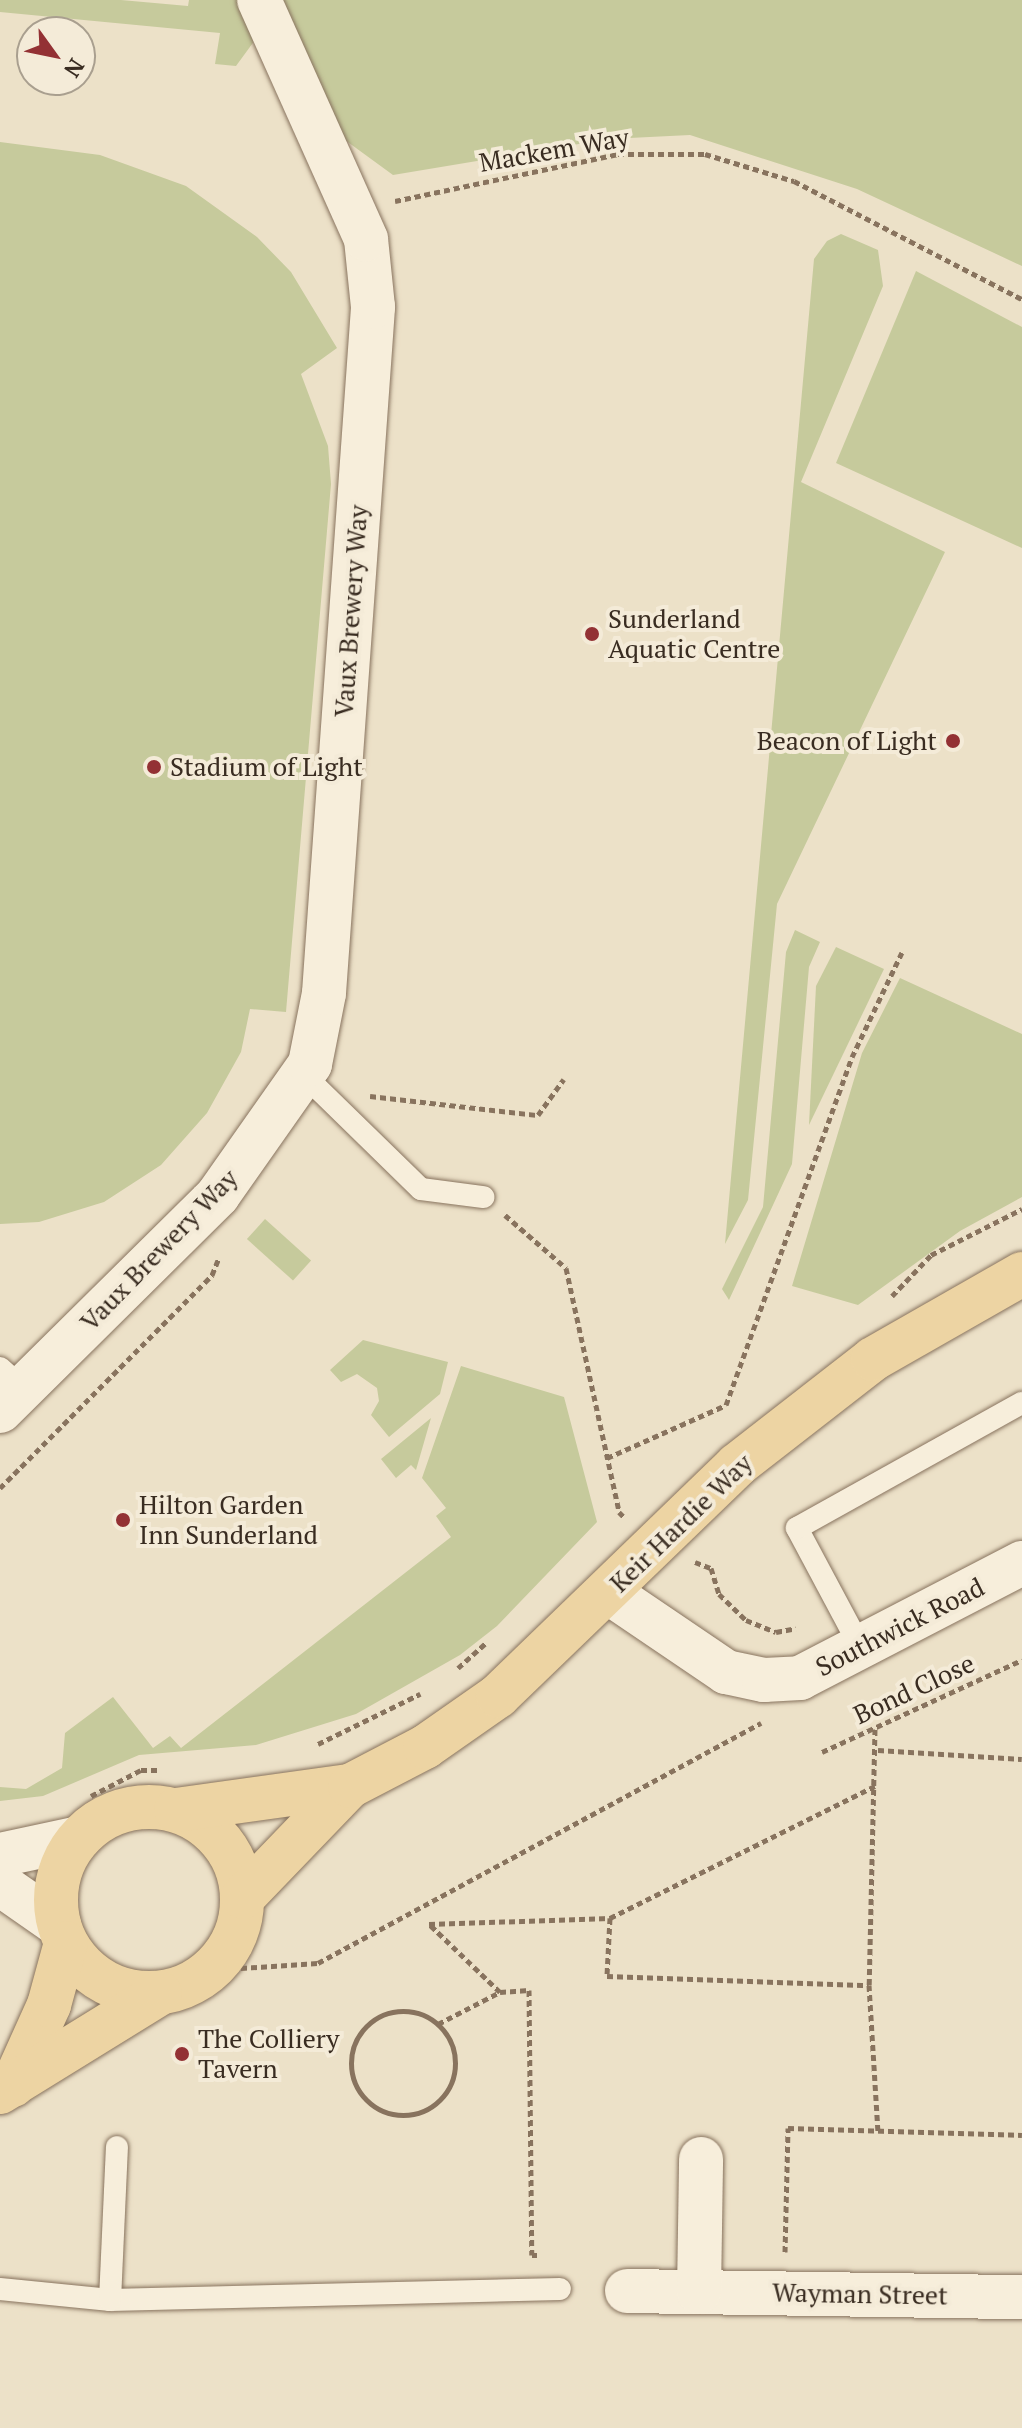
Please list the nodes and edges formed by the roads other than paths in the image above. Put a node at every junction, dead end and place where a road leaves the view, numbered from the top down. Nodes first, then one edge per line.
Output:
1 (259, 0) edge
2 (304, 1075) junction
3 (483, 1197) dead end
4 (1022, 1274) edge
5 (8, 1389) edge
6 (1022, 1403) edge
7 (1022, 1563) edge
8 (608, 1592) junction
9 (861, 1648) junction
10 (350, 1786) junction
11 (173, 1789) junction
12 (79, 1820) junction
13 (0, 1855) edge
14 (0, 1884) edge
15 (243, 1897) junction
16 (62, 1934) junction
17 (160, 1993) junction
18 (6, 2088) edge
19 (117, 2147) dead end
20 (701, 2159) dead end
21 (0, 2289) edge
22 (560, 2289) road end
23 (627, 2291) dead end
24 (699, 2292) junction
25 (1022, 2297) edge
26 (110, 2300) junction

1 - 2 street, Vaux Brewery Way
2 - 3 lane
2 - 5 street, Vaux Brewery Way
4 - 8 main road, Keir Hardie Way
6 - 9 lane
7 - 9 street, Southwick Road
8 - 9 street, Southwick Road
8 - 10 main road, Keir Hardie Way
10 - 11 main road
10 - 15 main road
11 - 12 main road
11 - 15 main road
12 - 13 street
12 - 16 main road
14 - 16 street
15 - 17 main road
16 - 17 main road
16 - 18 main road
17 - 18 main road
19 - 26 lane
20 - 24 street
21 - 26 lane
22 - 26 lane
23 - 24 street, Wayman Street
24 - 25 street, Wayman Street

